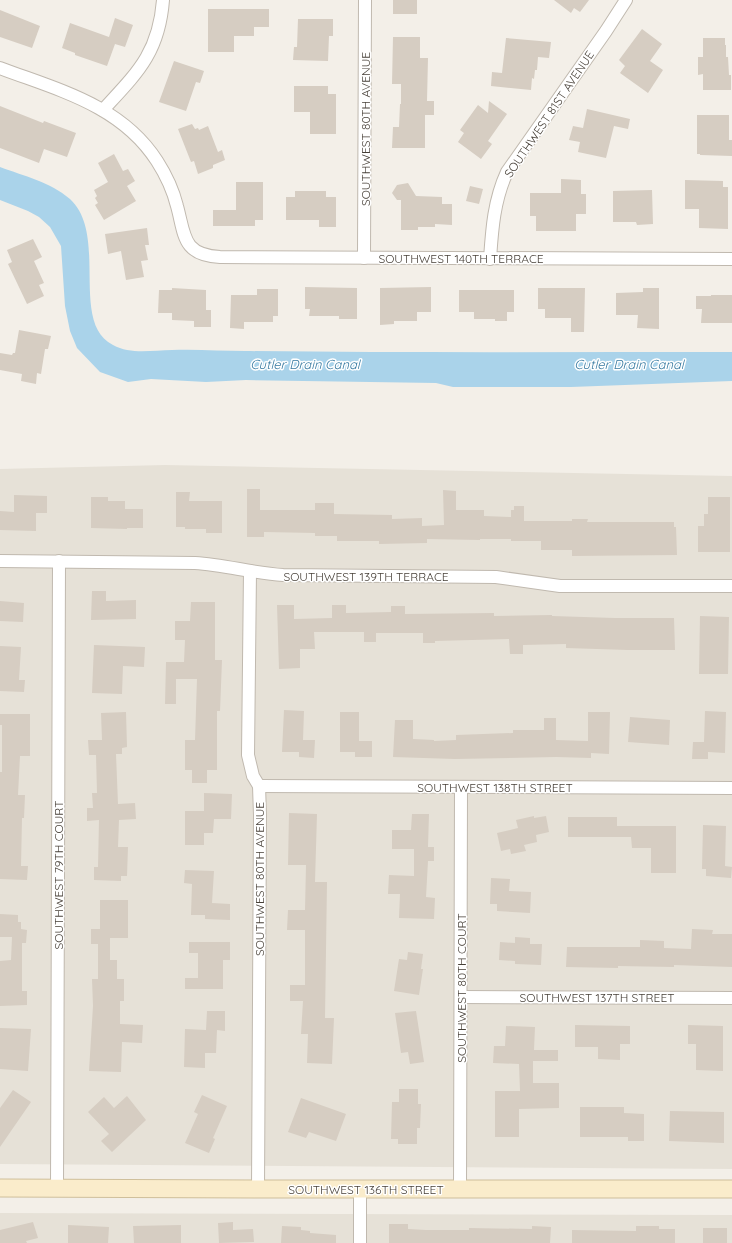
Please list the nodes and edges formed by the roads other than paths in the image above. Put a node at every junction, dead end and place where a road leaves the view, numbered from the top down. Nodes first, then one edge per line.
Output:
1 (163, 0) edge
2 (365, 0) edge
3 (626, 0) edge
4 (0, 68) edge
5 (103, 110) junction
6 (364, 258) junction
7 (490, 259) junction
8 (732, 259) edge
9 (0, 561) edge
10 (59, 561) junction
11 (250, 571) junction
12 (732, 586) edge
13 (259, 786) junction
14 (461, 787) junction
15 (732, 788) edge
16 (461, 997) junction
17 (732, 998) edge
18 (0, 1188) edge
19 (57, 1188) junction
20 (258, 1189) junction
21 (360, 1189) junction
22 (732, 1189) edge
23 (460, 1190) junction
24 (360, 1243) edge

1 - 5 street
2 - 6 street, SOUTHWEST 80TH AVENUE
3 - 7 street, SOUTHWEST 81ST AVENUE
4 - 5 street
5 - 6 street, SOUTHWEST 140TH TERRACE
6 - 7 street, SOUTHWEST 140TH TERRACE
7 - 8 street, SOUTHWEST 140TH TERRACE
9 - 10 street, SOUTHWEST 139TH TERRACE
10 - 11 street, SOUTHWEST 139TH TERRACE
10 - 19 street, SOUTHWEST 79TH COURT
11 - 12 street, SOUTHWEST 139TH TERRACE
11 - 13 street, SOUTHWEST 80TH AVENUE
13 - 14 street, SOUTHWEST 138TH STREET
13 - 20 street, SOUTHWEST 80TH AVENUE
14 - 15 street, SOUTHWEST 138TH STREET
14 - 16 street, SOUTHWEST 80TH COURT
16 - 17 street, SOUTHWEST 137TH STREET
16 - 23 street, SOUTHWEST 80TH COURT
18 - 19 street, SOUTHWEST 136TH STREET
19 - 20 street, SOUTHWEST 136TH STREET
20 - 21 street, SOUTHWEST 136TH STREET
21 - 23 street, SOUTHWEST 136TH STREET
21 - 24 street
22 - 23 street, SOUTHWEST 136TH STREET

